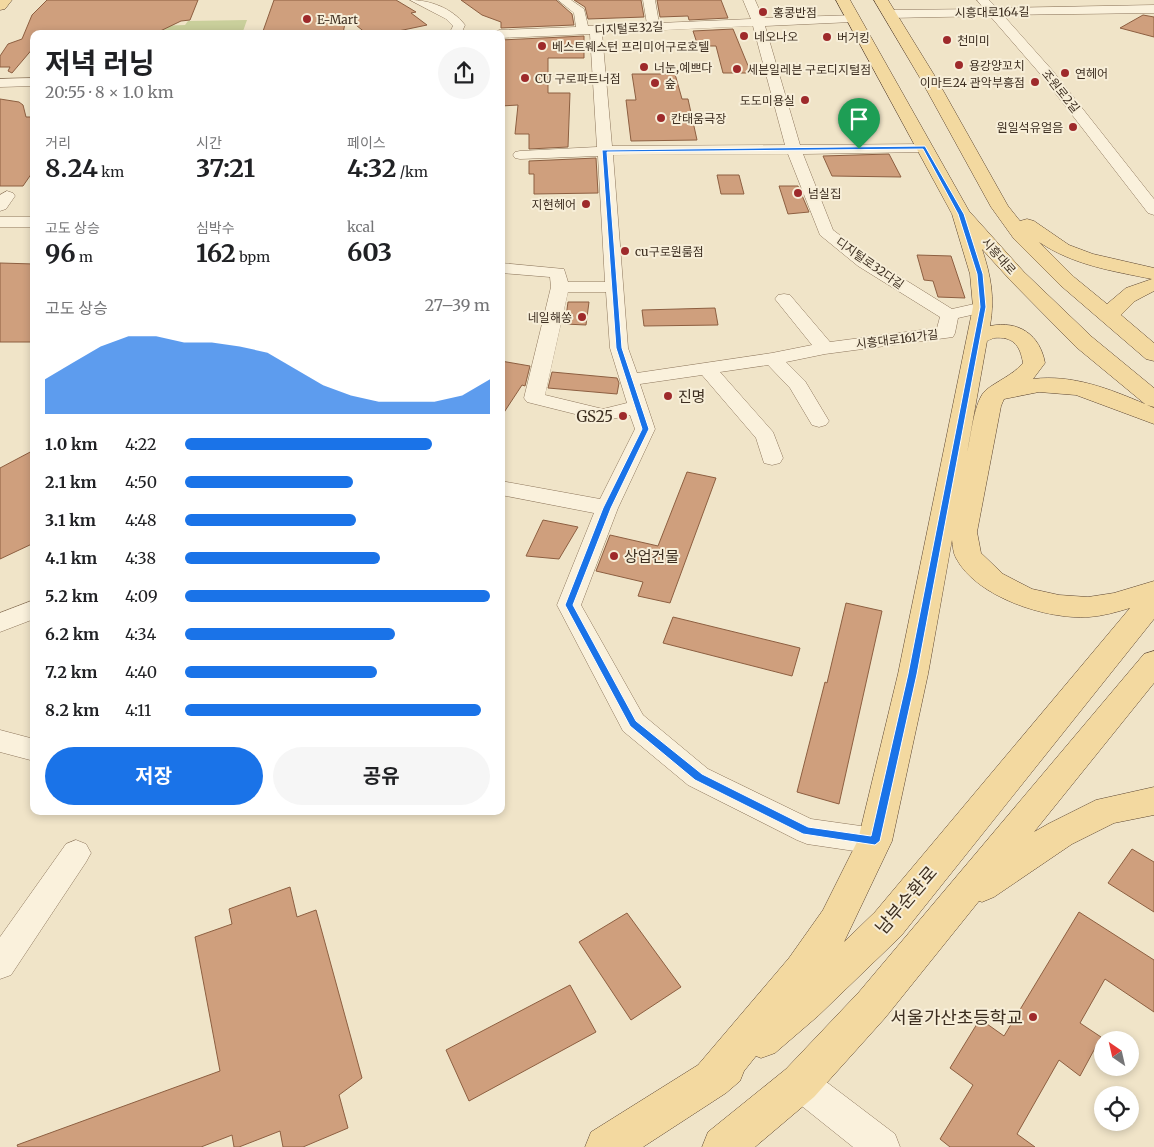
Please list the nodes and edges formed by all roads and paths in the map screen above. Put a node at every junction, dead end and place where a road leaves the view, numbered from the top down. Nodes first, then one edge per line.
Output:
1 (5, 0) edge
2 (416, 0) edge
3 (564, 0) edge
4 (649, 0) edge
5 (749, 0) edge
6 (843, 0) edge
7 (881, 0) edge
8 (983, 0) edge
9 (0, 6) edge
10 (1154, 9) edge
11 (993, 12) junction
12 (882, 16) junction
13 (852, 18) junction
14 (758, 22) junction
15 (654, 27) junction
16 (457, 30) edge
17 (589, 30) junction
18 (505, 34) edge
19 (30, 82) edge
20 (0, 83) edge
21 (925, 148) junction
22 (794, 150) junction
23 (604, 151) junction
24 (520, 155) dead end
25 (1000, 207) junction
26 (1154, 210) edge
27 (961, 214) junction
28 (0, 222) edge
29 (30, 222) edge
30 (505, 268) edge
31 (1154, 274) edge
32 (1154, 286) edge
33 (560, 287) junction
34 (614, 287) junction
35 (784, 299) dead end
36 (983, 307) junction
37 (950, 315) junction
38 (1109, 317) junction
39 (976, 338) junction
40 (825, 348) junction
41 (1154, 354) edge
42 (772, 358) junction
43 (706, 368) junction
44 (629, 380) junction
45 (995, 394) junction
46 (1154, 400) edge
47 (638, 406) junction
48 (1154, 418) edge
49 (819, 421) dead end
50 (772, 458) dead end
51 (505, 489) edge
52 (607, 508) junction
53 (1154, 591) edge
54 (1154, 599) edge
55 (30, 611) edge
56 (0, 623) edge
57 (1154, 662) edge
58 (0, 741) edge
59 (30, 749) edge
60 (1154, 801) edge
61 (875, 841) junction
62 (76, 853) dead end
63 (958, 902) junction
64 (0, 964) edge
65 (712, 1079) junction
66 (800, 1083) junction
67 (606, 1147) edge
68 (723, 1147) edge
69 (882, 1147) edge

1 - 9 main road
2 - 16 street
3 - 17 street
4 - 15 street
5 - 14 street
6 - 13 main road, 시흥대로
7 - 12 main road
8 - 11 street, 조원로2길
10 - 11 street, 시흥대로164길
11 - 12 street, 시흥대로164길
11 - 26 street, 조원로2길
12 - 13 main road, 디지털로32길
12 - 25 main road
13 - 14 street, 디지털로32길
13 - 21 main road, 시흥대로
14 - 15 street, 디지털로32길
14 - 22 street, 디지털로32다길
15 - 17 street, 디지털로32길
17 - 18 street, 디지털로32길
17 - 23 street
19 - 20 street
21 - 22 street
21 - 27 main road, 시흥대로
22 - 23 street
22 - 37 street, 디지털로32다길
23 - 24 street
23 - 34 street
25 - 31 main road
25 - 38 main road
27 - 36 main road
27 - 46 main road, 시흥대로
28 - 29 street
30 - 33 street
32 - 38 main road
33 - 34 street
33 - 47 street
34 - 44 street
35 - 40 street
36 - 37 street, 시흥대로161가길
36 - 39 main road
37 - 40 street, 시흥대로161가길
38 - 41 main road
39 - 45 main road
39 - 61 main road
40 - 42 street, 시흥대로161가길
42 - 43 street, 시흥대로161가길
42 - 49 street
43 - 44 street, 시흥대로161가길
43 - 50 street
44 - 47 street
45 - 48 main road
45 - 53 main road
47 - 52 street
51 - 52 street
52 - 61 street
54 - 65 main road, 남부순환로
55 - 56 street
57 - 63 main road
58 - 59 street
60 - 63 main road
61 - 65 main road
62 - 64 street
63 - 66 main road
65 - 67 main road, 남부순환로
66 - 68 main road
66 - 69 street

